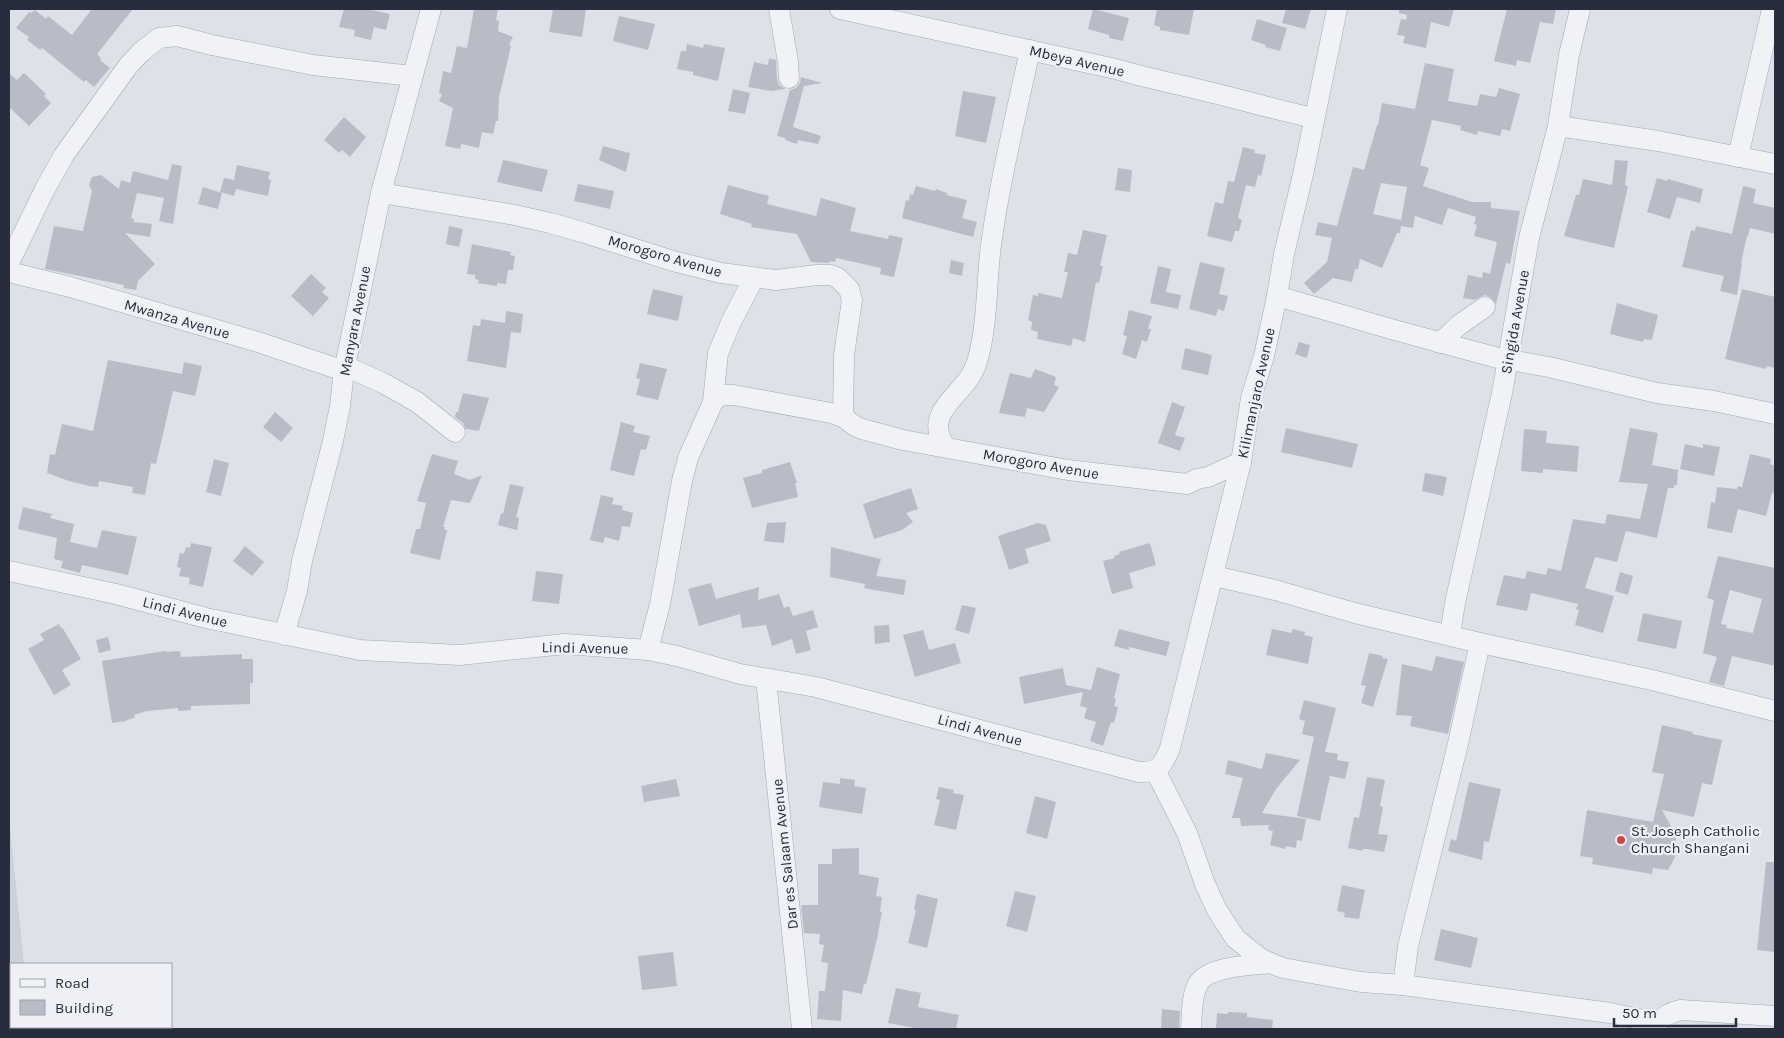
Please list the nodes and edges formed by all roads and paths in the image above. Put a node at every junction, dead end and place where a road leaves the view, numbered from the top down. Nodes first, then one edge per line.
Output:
1 (431, 9) edge
2 (779, 9) edge
3 (840, 9) edge
4 (1337, 9) edge
5 (1580, 9) edge
6 (1772, 9) edge
7 (1030, 50) junction
8 (412, 76) junction
9 (789, 78) dead end
10 (1314, 118) junction
11 (1558, 126) junction
12 (1738, 157) junction
13 (1775, 164) edge
14 (381, 193) junction
15 (9, 263) edge
16 (9, 272) edge
17 (754, 278) junction
18 (1278, 296) junction
19 (1485, 307) dead end
20 (1440, 343) junction
21 (1508, 359) junction
22 (345, 368) junction
23 (714, 402) junction
24 (1775, 414) edge
25 (843, 417) junction
26 (454, 432) dead end
27 (945, 447) junction
28 (1241, 462) junction
29 (9, 571) edge
30 (1214, 576) junction
31 (284, 635) junction
32 (1450, 635) junction
33 (1480, 643) junction
34 (648, 650) junction
35 (766, 678) junction
36 (1775, 711) edge
37 (1155, 770) junction
38 (1270, 963) junction
39 (1403, 985) junction
40 (1775, 1016) edge
41 (1655, 1026) edge
42 (802, 1029) edge
43 (1191, 1029) edge

1 - 8 street, Manyara Avenue
2 - 9 street
3 - 7 street, Mbeya Avenue
4 - 10 street, Kilimanjaro Avenue
5 - 11 street, Singida Avenue
6 - 12 street
7 - 10 street, Mbeya Avenue
7 - 27 street
8 - 14 street, Manyara Avenue
8 - 15 street
10 - 18 street, Kilimanjaro Avenue
11 - 12 street
11 - 21 street, Singida Avenue
12 - 13 street
14 - 17 street, Morogoro Avenue
14 - 22 street, Manyara Avenue
16 - 22 street, Mwanza Avenue
17 - 23 street
17 - 25 street, Morogoro Avenue
18 - 20 street
18 - 28 street, Kilimanjaro Avenue
19 - 20 street
20 - 21 street
21 - 24 street
21 - 32 street, Singida Avenue
22 - 26 street, Mwanza Avenue
22 - 31 street, Manyara Avenue
23 - 25 street, Morogoro Avenue
23 - 34 street
25 - 27 street, Morogoro Avenue
27 - 28 street, Morogoro Avenue
28 - 30 street, Kilimanjaro Avenue
29 - 31 street, Lindi Avenue
30 - 32 street
30 - 37 street, Kilimanjaro Avenue
31 - 34 street, Lindi Avenue
32 - 33 street
33 - 36 street
33 - 39 street
34 - 35 street, Lindi Avenue
35 - 37 street, Lindi Avenue
35 - 42 street, Dar es Salaam Avenue
37 - 38 street
38 - 39 street
38 - 43 street
39 - 41 street
40 - 41 street

